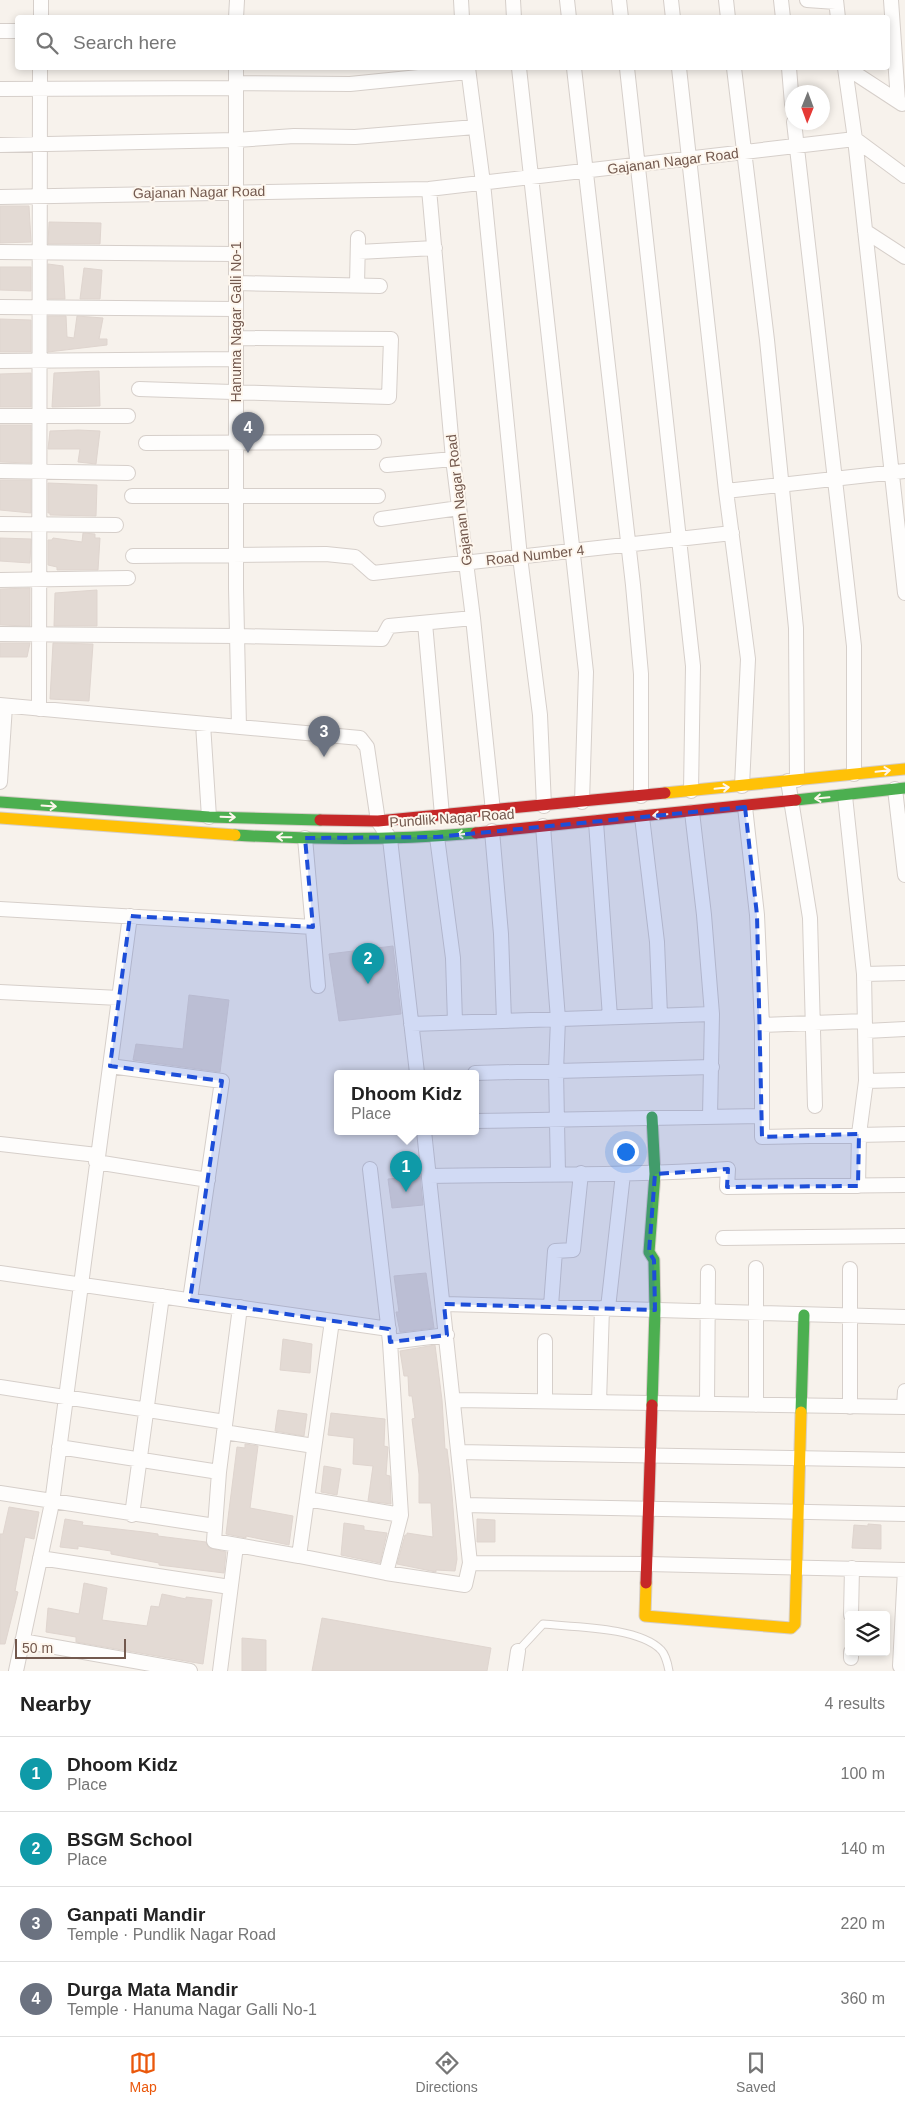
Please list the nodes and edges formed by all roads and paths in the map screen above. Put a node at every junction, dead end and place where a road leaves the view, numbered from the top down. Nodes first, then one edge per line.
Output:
1 (41, 0) edge
2 (236, 0) edge
3 (461, 0) edge
4 (512, 0) edge
5 (567, 0) edge
6 (619, 0) edge
7 (671, 0) edge
8 (726, 0) edge
9 (781, 0) edge
10 (807, 0) edge
11 (891, 0) edge
12 (836, 1) edge
13 (41, 15) edge
14 (236, 15) edge
15 (462, 15) edge
16 (514, 15) edge
17 (569, 15) edge
18 (621, 15) edge
19 (673, 15) edge
20 (728, 15) edge
21 (783, 15) edge
22 (838, 15) edge
23 (0, 31) edge
24 (15, 31) edge
25 (40, 70) edge
26 (236, 70) edge
27 (468, 70) edge
28 (519, 70) edge
29 (574, 70) edge
30 (628, 70) edge
31 (679, 70) edge
32 (734, 70) edge
33 (788, 70) edge
34 (846, 70) edge
35 (849, 70) edge
36 (790, 85) edge
37 (236, 86) junction
38 (0, 89) edge
39 (40, 89) junction
40 (902, 103) edge
41 (475, 127) junction
42 (795, 130) edge
43 (855, 139) junction
44 (236, 140) junction
45 (0, 145) edge
46 (40, 145) junction
47 (797, 146) junction
48 (746, 152) junction
49 (690, 158) junction
50 (639, 164) junction
51 (586, 171) junction
52 (905, 176) edge
53 (531, 177) junction
54 (483, 182) junction
55 (429, 188) junction
56 (235, 191) junction
57 (40, 196) junction
58 (0, 197) edge
59 (865, 231) junction
60 (435, 248) junction
61 (40, 251) junction
62 (0, 252) edge
63 (236, 254) junction
64 (905, 257) edge
65 (236, 284) junction
66 (357, 285) junction
67 (380, 286) dead end
68 (0, 307) edge
69 (39, 307) junction
70 (236, 309) junction
71 (236, 338) junction
72 (236, 359) junction
73 (39, 360) junction
74 (0, 361) edge
75 (139, 389) dead end
76 (236, 393) junction
77 (39, 415) junction
78 (0, 416) edge
79 (128, 416) dead end
80 (374, 442) dead end
81 (146, 443) dead end
82 (236, 444) junction
83 (453, 459) junction
84 (387, 465) dead end
85 (0, 471) edge
86 (39, 471) junction
87 (898, 472) edge
88 (128, 473) dead end
89 (834, 479) junction
90 (782, 485) junction
91 (726, 491) junction
92 (132, 496) dead end
93 (378, 496) dead end
94 (236, 497) junction
95 (459, 508) junction
96 (382, 519) dead end
97 (38, 523) junction
98 (0, 524) edge
99 (116, 525) dead end
100 (732, 533) junction
101 (680, 539) junction
102 (628, 545) junction
103 (572, 551) junction
104 (236, 555) junction
105 (133, 556) dead end
106 (520, 557) junction
107 (466, 562) junction
108 (128, 578) dead end
109 (39, 579) junction
110 (0, 580) edge
111 (905, 593) edge
112 (473, 618) junction
113 (425, 623) junction
114 (0, 634) edge
115 (39, 634) junction
116 (236, 636) junction
117 (2, 705) edge
118 (39, 709) junction
119 (203, 724) junction
120 (239, 727) junction
121 (1, 752) edge
122 (905, 769) edge
123 (854, 774) junction
124 (793, 780) junction
125 (0, 782) edge
126 (742, 786) junction
127 (900, 788) edge
128 (691, 791) junction
129 (641, 796) junction
130 (845, 796) junction
131 (790, 801) junction
132 (0, 802) edge
133 (582, 802) junction
134 (544, 806) junction
135 (745, 807) junction
136 (493, 811) junction
137 (692, 812) junction
138 (442, 815) junction
139 (208, 817) junction
140 (642, 817) junction
141 (0, 818) edge
142 (378, 821) junction
143 (596, 822) junction
144 (543, 826) junction
145 (492, 831) junction
146 (437, 837) junction
147 (305, 838) junction
148 (390, 838) junction
149 (905, 875) edge
150 (0, 909) edge
151 (130, 916) junction
152 (313, 927) junction
153 (905, 973) edge
154 (864, 974) junction
155 (318, 986) dead end
156 (0, 992) edge
157 (119, 998) junction
158 (712, 1014) junction
159 (660, 1015) junction
160 (610, 1017) junction
161 (558, 1019) junction
162 (504, 1021) junction
163 (455, 1022) junction
164 (812, 1023) junction
165 (411, 1024) junction
166 (762, 1025) junction
167 (866, 1026) junction
168 (905, 1029) edge
169 (110, 1066) junction
170 (712, 1067) junction
171 (417, 1070) edge
172 (556, 1071) junction
173 (479, 1073) edge
174 (905, 1080) edge
175 (866, 1081) junction
176 (815, 1106) dead end
177 (710, 1116) junction
178 (762, 1116) junction
179 (652, 1117) junction
180 (557, 1120) junction
181 (479, 1121) edge
182 (859, 1134) junction
183 (905, 1134) edge
184 (424, 1135) edge
185 (0, 1144) edge
186 (97, 1158) junction
187 (370, 1169) dead end
188 (558, 1173) junction
189 (581, 1173) junction
190 (623, 1174) junction
191 (655, 1174) junction
192 (429, 1176) junction
193 (208, 1180) junction
194 (905, 1185) edge
195 (858, 1186) junction
196 (905, 1236) edge
197 (723, 1238) dead end
198 (756, 1268) dead end
199 (850, 1269) dead end
200 (708, 1272) dead end
201 (0, 1273) edge
202 (80, 1284) junction
203 (162, 1296) junction
204 (190, 1300) junction
205 (444, 1304) junction
206 (551, 1306) junction
207 (240, 1307) junction
208 (605, 1308) junction
209 (655, 1310) junction
210 (707, 1312) junction
211 (756, 1313) junction
212 (804, 1315) junction
213 (850, 1316) junction
214 (905, 1317) edge
215 (332, 1320) junction
216 (390, 1335) junction
217 (447, 1335) junction
218 (545, 1341) dead end
219 (0, 1387) edge
220 (905, 1391) edge
221 (65, 1396) junction
222 (454, 1400) junction
223 (544, 1401) junction
224 (599, 1402) junction
225 (652, 1404) junction
226 (707, 1404) junction
227 (756, 1405) junction
228 (801, 1406) junction
229 (850, 1407) junction
230 (905, 1407) edge
231 (146, 1408) junction
232 (224, 1427) junction
233 (314, 1446) junction
234 (59, 1447) junction
235 (459, 1452) junction
236 (650, 1456) junction
237 (800, 1458) junction
238 (905, 1460) edge
239 (139, 1461) junction
240 (219, 1472) junction
241 (0, 1493) edge
242 (307, 1499) junction
243 (52, 1503) junction
244 (464, 1505) junction
245 (649, 1509) junction
246 (799, 1510) junction
247 (905, 1514) edge
248 (132, 1515) junction
249 (401, 1515) junction
250 (215, 1526) junction
251 (236, 1546) junction
252 (299, 1556) junction
253 (40, 1558) junction
254 (470, 1564) junction
255 (648, 1564) junction
256 (797, 1567) junction
257 (852, 1568) junction
258 (905, 1570) edge
259 (386, 1573) junction
260 (230, 1587) junction
261 (851, 1611) edge
262 (22, 1641) junction
263 (518, 1650) joint
264 (900, 1666) dead end
265 (16, 1671) edge
266 (190, 1671) edge
267 (220, 1671) edge
268 (515, 1671) edge
269 (669, 1671) edge

1 - 13 street
2 - 14 street
3 - 15 street
4 - 16 street
5 - 17 street
6 - 18 street
7 - 19 street
8 - 20 street
9 - 21 street
10 - 12 street
11 - 40 street
12 - 22 street
23 - 24 street
25 - 39 street
26 - 37 street, Hanuma Nagar Galli No-1
27 - 37 street
27 - 41 street
28 - 53 street
29 - 51 street
30 - 50 street
31 - 49 street
32 - 48 street
33 - 36 street
34 - 43 street
35 - 40 street
37 - 39 street
37 - 44 street, Hanuma Nagar Galli No-1
38 - 39 street
39 - 46 street
41 - 44 street
41 - 54 street
42 - 47 street
43 - 47 street, Gajanan Nagar Road
43 - 52 street
43 - 59 street
44 - 46 street
44 - 56 street, Hanuma Nagar Galli No-1
45 - 46 street
46 - 57 street
47 - 48 street, Gajanan Nagar Road
47 - 89 street
48 - 49 street, Gajanan Nagar Road
48 - 90 street
49 - 50 street, Gajanan Nagar Road
49 - 91 street
50 - 51 street, Gajanan Nagar Road
50 - 101 street
51 - 53 street, Gajanan Nagar Road
51 - 102 street
53 - 54 street, Gajanan Nagar Road
53 - 103 street
54 - 55 street, Gajanan Nagar Road
54 - 106 street
55 - 56 street, Gajanan Nagar Road
55 - 60 street, Gajanan Nagar Road
56 - 57 street, Gajanan Nagar Road
56 - 63 street, Hanuma Nagar Galli No-1
57 - 58 street, Gajanan Nagar Road
57 - 61 street
59 - 64 street
59 - 87 street
60 - 66 street
60 - 83 street, Gajanan Nagar Road
61 - 62 street
61 - 63 street
61 - 69 street
63 - 65 street, Hanuma Nagar Galli No-1
65 - 66 street
65 - 70 street, Hanuma Nagar Galli No-1
66 - 67 street
68 - 69 street
69 - 70 street
69 - 73 street
70 - 71 street, Hanuma Nagar Galli No-1
71 - 72 street, Hanuma Nagar Galli No-1
71 - 76 street
72 - 73 street
72 - 76 street, Hanuma Nagar Galli No-1
73 - 74 street
73 - 77 street
75 - 76 street
76 - 82 street, Hanuma Nagar Galli No-1
77 - 78 street
77 - 79 street
77 - 86 street
80 - 82 street
81 - 82 street
82 - 94 street, Hanuma Nagar Galli No-1
83 - 84 street
83 - 95 street, Gajanan Nagar Road
85 - 86 street
86 - 88 street
86 - 97 street
87 - 89 street
87 - 111 street
89 - 90 street
89 - 123 street
90 - 91 street
90 - 124 street
91 - 100 street
92 - 94 street
93 - 94 street
94 - 104 street, Hanuma Nagar Galli No-1
95 - 96 street
95 - 107 street, Gajanan Nagar Road
97 - 98 street
97 - 99 street
97 - 109 street
100 - 101 street, Road Number 4
100 - 126 street
101 - 102 street, Road Number 4
101 - 128 street
102 - 103 street, Road Number 4
102 - 129 street
103 - 106 street, Road Number 4
103 - 133 street
104 - 105 street, Road Number 4
104 - 107 street, Road Number 4
104 - 116 street, Hanuma Nagar Galli No-1
106 - 107 street, Road Number 4
106 - 134 street
107 - 112 street, Gajanan Nagar Road
108 - 109 street
109 - 110 street
109 - 115 street
112 - 113 street
112 - 136 street, Gajanan Nagar Road
113 - 116 street
113 - 138 street
114 - 115 street
115 - 116 street
115 - 118 street
116 - 120 street, Hanuma Nagar Galli No-1
117 - 118 street
117 - 121 street
118 - 119 street
119 - 120 street
119 - 139 street
120 - 142 street
121 - 125 street
123 -> 122 main road, Pundlik Nagar Road
123 - 124 main road, Pundlik Nagar Road
124 - 126 main road, Pundlik Nagar Road
124 - 131 street
128 -> 126 main road, Pundlik Nagar Road
127 - 130 main road, Pundlik Nagar Road
127 - 149 street
128 - 129 main road, Pundlik Nagar Road
129 - 133 main road, Pundlik Nagar Road
130 -> 131 main road, Pundlik Nagar Road
130 - 154 street
131 - 135 main road, Pundlik Nagar Road
131 - 164 street
132 -> 139 main road, Pundlik Nagar Road
133 - 134 main road, Pundlik Nagar Road
134 - 136 main road, Pundlik Nagar Road
135 - 137 main road, Pundlik Nagar Road
135 - 166 street
136 - 138 main road, Pundlik Nagar Road
137 -> 140 main road, Pundlik Nagar Road
137 - 158 street
138 - 142 main road, Pundlik Nagar Road
139 -> 142 main road, Pundlik Nagar Road
140 - 143 main road, Pundlik Nagar Road
140 - 159 street
147 -> 141 main road, Pundlik Nagar Road
142 - 148 street
143 - 144 main road, Pundlik Nagar Road
143 - 160 street
144 - 145 main road, Pundlik Nagar Road
144 - 161 street
145 -> 146 main road, Pundlik Nagar Road
145 - 162 street
146 - 148 main road, Pundlik Nagar Road
146 - 163 street
147 - 148 main road, Pundlik Nagar Road
147 - 152 street
148 - 165 street
150 - 151 street
151 - 152 street
151 - 157 street
152 - 155 street
153 - 154 street
154 - 167 street
156 - 157 street
157 - 169 street
158 - 159 street
158 - 170 street
159 - 160 street
160 - 161 street
161 - 162 street
161 - 172 street
162 - 163 street
163 - 165 street
164 - 166 street
164 - 167 street
164 - 176 street
165 - 171 street
166 - 178 street
167 - 168 street
167 - 175 street
169 - 186 street
169 - 193 street
170 - 172 street
170 - 177 street
172 - 173 street
172 - 180 street
174 - 175 street
175 - 182 street
177 - 178 street
177 - 179 street
178 - 182 street
179 - 180 street
179 - 191 main road
180 - 181 street
180 - 188 street
182 - 183 street
182 - 195 street
184 - 192 street
185 - 186 street
186 - 193 street
186 - 202 street
187 - 216 street
188 - 189 street
188 - 192 street
189 - 190 street
189 - 206 street
190 - 191 street
190 - 208 street
191 - 195 street
191 - 209 main road
192 - 205 street
193 - 204 street
194 - 195 street
196 - 197 street
198 - 211 street
199 - 213 street
200 - 210 street
201 - 202 street
202 - 203 street
202 - 221 street
203 - 204 street
203 - 231 street
204 - 207 street
205 - 206 street
205 - 217 street
206 - 208 street
207 - 215 street
207 - 232 street
208 - 209 street
208 - 224 street
209 - 210 street
209 - 225 main road
210 - 211 street
210 - 226 street
211 - 212 street
211 - 227 street
212 - 213 street
212 - 228 main road
213 - 214 street
213 - 229 street
215 - 216 street
215 - 233 street
216 - 217 street
216 - 249 street
217 - 222 street
218 - 223 street
219 - 221 street
220 - 230 street
221 - 231 street
221 - 234 street
222 - 223 street
222 - 235 street
223 - 224 street
224 - 225 street
225 - 226 street
225 - 236 main road
226 - 227 street
227 - 228 street
228 - 229 street
228 - 237 main road
229 - 230 street
231 - 232 street
231 - 239 street
232 - 233 street
232 - 240 street
233 - 242 street
234 - 239 street
234 - 243 street
235 - 236 street
235 - 244 street
236 - 237 street
236 - 245 main road
237 - 238 street
237 - 246 main road
239 - 240 street
239 - 248 street
240 - 250 street
241 - 243 street
242 - 249 street
242 - 252 street
243 - 248 street
243 - 253 street
244 - 245 street
244 - 254 street
245 - 246 street
245 - 255 main road
246 - 247 street
246 - 256 main road
248 - 250 street
249 - 259 street
250 - 251 street
251 - 252 street
251 - 260 street
252 - 259 street
253 - 260 street
253 - 262 street
254 - 255 street
254 - 259 street
255 - 256 street
255 - 256 main road
256 - 257 street
257 - 258 street
257 - 261 street
258 - 264 street
260 - 267 street
262 - 265 street
262 - 266 street
263 - 268 street
263 - 269 lane

